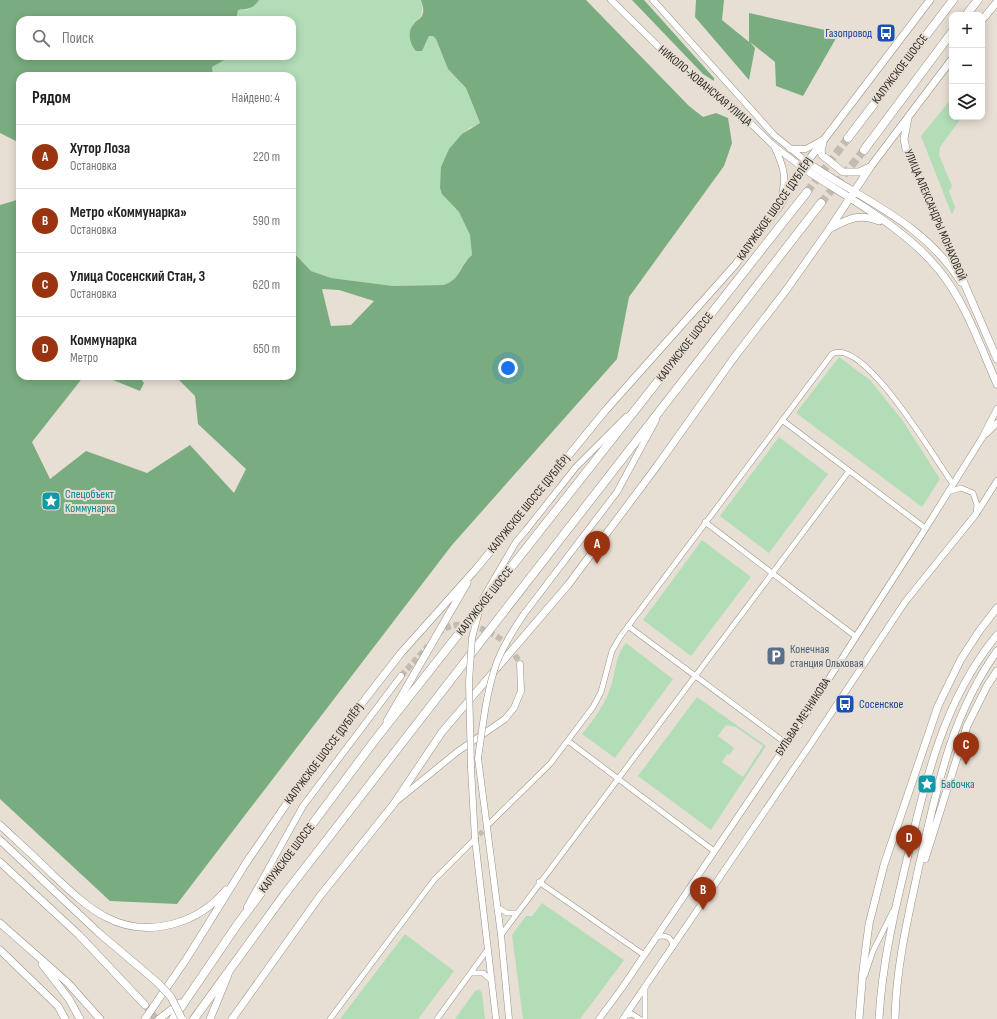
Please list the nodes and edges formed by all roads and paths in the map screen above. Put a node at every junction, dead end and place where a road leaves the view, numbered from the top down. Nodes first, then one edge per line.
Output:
1 (612, 0) edge
2 (653, 0) edge
3 (930, 0) edge
4 (953, 0) edge
5 (978, 0) edge
6 (997, 2) edge
7 (968, 12) edge
8 (985, 16) edge
9 (949, 36) edge
10 (949, 63) edge
11 (910, 113) junction
12 (848, 138) tunnel mouth
13 (824, 139) junction
14 (774, 146) junction
15 (790, 149) junction
16 (864, 150) tunnel mouth
17 (805, 165) junction
18 (871, 166) junction
19 (855, 191) junction
20 (807, 192) tunnel mouth
21 (850, 198) junction
22 (821, 203) tunnel mouth
23 (778, 208) junction
24 (889, 224) junction
25 (830, 228) junction
26 (968, 294) junction
27 (997, 359) edge
28 (997, 384) edge
29 (646, 396) junction
30 (664, 405) junction
31 (997, 409) edge
32 (782, 420) junction
33 (997, 423) edge
34 (982, 438) junction
35 (849, 471) junction
36 (997, 481) edge
37 (953, 484) junction
38 (947, 492) junction
39 (976, 514) junction
40 (705, 522) junction
41 (925, 528) junction
42 (476, 569) junction
43 (772, 574) junction
44 (997, 608) edge
45 (628, 626) junction
46 (855, 636) junction
47 (995, 638) edge
48 (997, 651) edge
49 (520, 664) tunnel mouth
50 (997, 671) edge
51 (401, 676) tunnel mouth
52 (695, 676) junction
53 (375, 740) junction
54 (568, 741) junction
55 (787, 744) junction
56 (618, 778) junction
57 (393, 805) junction
58 (490, 823) tunnel mouth
59 (0, 825) edge
60 (0, 840) edge
61 (474, 840) tunnel mouth
62 (714, 851) junction
63 (0, 862) edge
64 (246, 863) junction
65 (916, 881) junction
66 (539, 882) junction
67 (497, 907) junction
68 (895, 907) junction
69 (516, 914) junction
70 (0, 923) edge
71 (237, 925) junction
72 (501, 935) junction
73 (656, 937) junction
74 (673, 947) junction
75 (488, 949) junction
76 (0, 950) edge
77 (33, 953) junction
78 (644, 956) junction
79 (232, 966) junction
80 (472, 973) junction
81 (491, 980) junction
82 (645, 988) junction
83 (860, 991) junction
84 (191, 994) junction
85 (145, 1005) tunnel mouth
86 (625, 1017) edge
87 (66, 1019) edge
88 (80, 1019) edge
89 (100, 1019) edge
90 (145, 1019) edge
91 (158, 1019) edge
92 (173, 1019) edge
93 (182, 1019) edge
94 (194, 1019) edge
95 (210, 1019) edge
96 (232, 1019) edge
97 (330, 1019) edge
98 (437, 1019) edge
99 (496, 1019) edge
100 (508, 1019) edge
101 (599, 1019) edge
102 (640, 1019) edge
103 (645, 1019) edge
104 (859, 1019) edge
105 (879, 1019) edge
106 (895, 1019) edge

1 - 14 street, НИКОЛО-ХОВАНСКАЯ УЛИЦА
2 - 15 street, НИКОЛО-ХОВАНСКАЯ УЛИЦА
3 - 13 main road, КАЛУЖСКОЕ ШОССЕ (ДУБЛЁР)
4 - 12 highway, КАЛУЖСКОЕ ШОССЕ
5 - 7 highway
6 - 8 main road
9 - 16 highway, КАЛУЖСКОЕ ШОССЕ
10 - 11 main road
11 - 18 main road
11 - 26 main road, УЛИЦА АЛЕКСАНДРЫ МОНАХОВОЙ
13 - 15 street
13 - 17 main road, КАЛУЖСКОЕ ШОССЕ (ДУБЛЁР)
13 - 18 main road
14 - 17 street, НИКОЛО-ХОВАНСКАЯ УЛИЦА
14 - 23 street
15 - 17 street, НИКОЛО-ХОВАНСКАЯ УЛИЦА
17 - 19 main road, УЛИЦА АЛЕКСАНДРЫ МОНАХОВОЙ
17 - 21 main road, УЛИЦА АЛЕКСАНДРЫ МОНАХОВОЙ
17 - 23 main road, КАЛУЖСКОЕ ШОССЕ (ДУБЛЁР)
18 - 19 main road
19 - 21 main road
19 - 26 main road, УЛИЦА АЛЕКСАНДРЫ МОНАХОВОЙ
20 - 29 highway, КАЛУЖСКОЕ ШОССЕ
21 - 24 main road, УЛИЦА АЛЕКСАНДРЫ МОНАХОВОЙ
21 - 25 main road
22 - 30 highway, КАЛУЖСКОЕ ШОССЕ
23 - 42 main road, КАЛУЖСКОЕ ШОССЕ (ДУБЛЁР)
24 - 25 main road
24 - 28 main road, УЛИЦА АЛЕКСАНДРЫ МОНАХОВОЙ
25 - 57 main road
26 - 27 main road, УЛИЦА АЛЕКСАНДРЫ МОНАХОВОЙ
29 - 53 highway, КАЛУЖСКОЕ ШОССЕ
29 - 75 street, bridge
30 - 67 street, bridge
30 - 79 highway, КАЛУЖСКОЕ ШОССЕ
31 - 34 street, БУЛЬВАР МЕЧНИКОВА
32 - 35 street
32 - 37 street
32 - 40 street
33 - 34 street
34 - 37 street, БУЛЬВАР МЕЧНИКОВА
35 - 41 street
35 - 43 street
36 - 39 street, БУЛЬВАР МЕЧНИКОВА
37 - 38 street, БУЛЬВАР МЕЧНИКОВА
38 - 39 street
38 - 41 street, БУЛЬВАР МЕЧНИКОВА
39 - 74 street, БУЛЬВАР МЕЧНИКОВА
40 - 43 street
40 - 45 street
41 - 46 street, БУЛЬВАР МЕЧНИКОВА
42 - 53 main road
42 - 64 main road, КАЛУЖСКОЕ ШОССЕ (ДУБЛЁР)
43 - 46 street
43 - 52 street
44 - 83 main road
45 - 52 street
45 - 54 street
46 - 55 street, БУЛЬВАР МЕЧНИКОВА
47 - 68 main road
48 - 65 main road
49 - 57 street
50 - 65 main road
51 - 71 street
52 - 55 street
52 - 56 street
53 - 71 highway, КАЛУЖСКОЕ ШОССЕ
54 - 56 street
54 - 58 street
55 - 62 street, БУЛЬВАР МЕЧНИКОВА
56 - 62 street
56 - 66 street
57 - 96 main road
59 - 64 main road
60 - 93 main road, bridge
61 - 97 street
62 - 73 street, БУЛЬВАР МЕЧНИКОВА
63 - 85 main road
64 - 90 main road, КАЛУЖСКОЕ ШОССЕ (ДУБЛЁР)
65 - 106 main road
66 - 69 street
66 - 78 street
67 - 69 street
67 - 72 street
68 - 83 street
68 - 105 main road
69 - 72 street
70 - 77 main road
71 - 84 highway, КАЛУЖСКОЕ ШОССЕ
72 - 100 street
73 - 74 street
73 - 78 street, БУЛЬВАР МЕЧНИКОВА
74 - 82 street, БУЛЬВАР МЕЧНИКОВА
75 - 80 street
75 - 81 street
76 - 87 main road
77 - 88 main road
77 - 89 main road
78 - 101 street, БУЛЬВАР МЕЧНИКОВА
79 - 94 highway, КАЛУЖСКОЕ ШОССЕ
79 - 95 main road
80 - 81 street
80 - 98 street
81 - 99 street
82 - 86 street, БУЛЬВАР МЕЧНИКОВА
82 - 103 street
83 - 104 main road
84 - 91 main road
84 - 92 highway, КАЛУЖСКОЕ ШОССЕ
86 - 102 street

